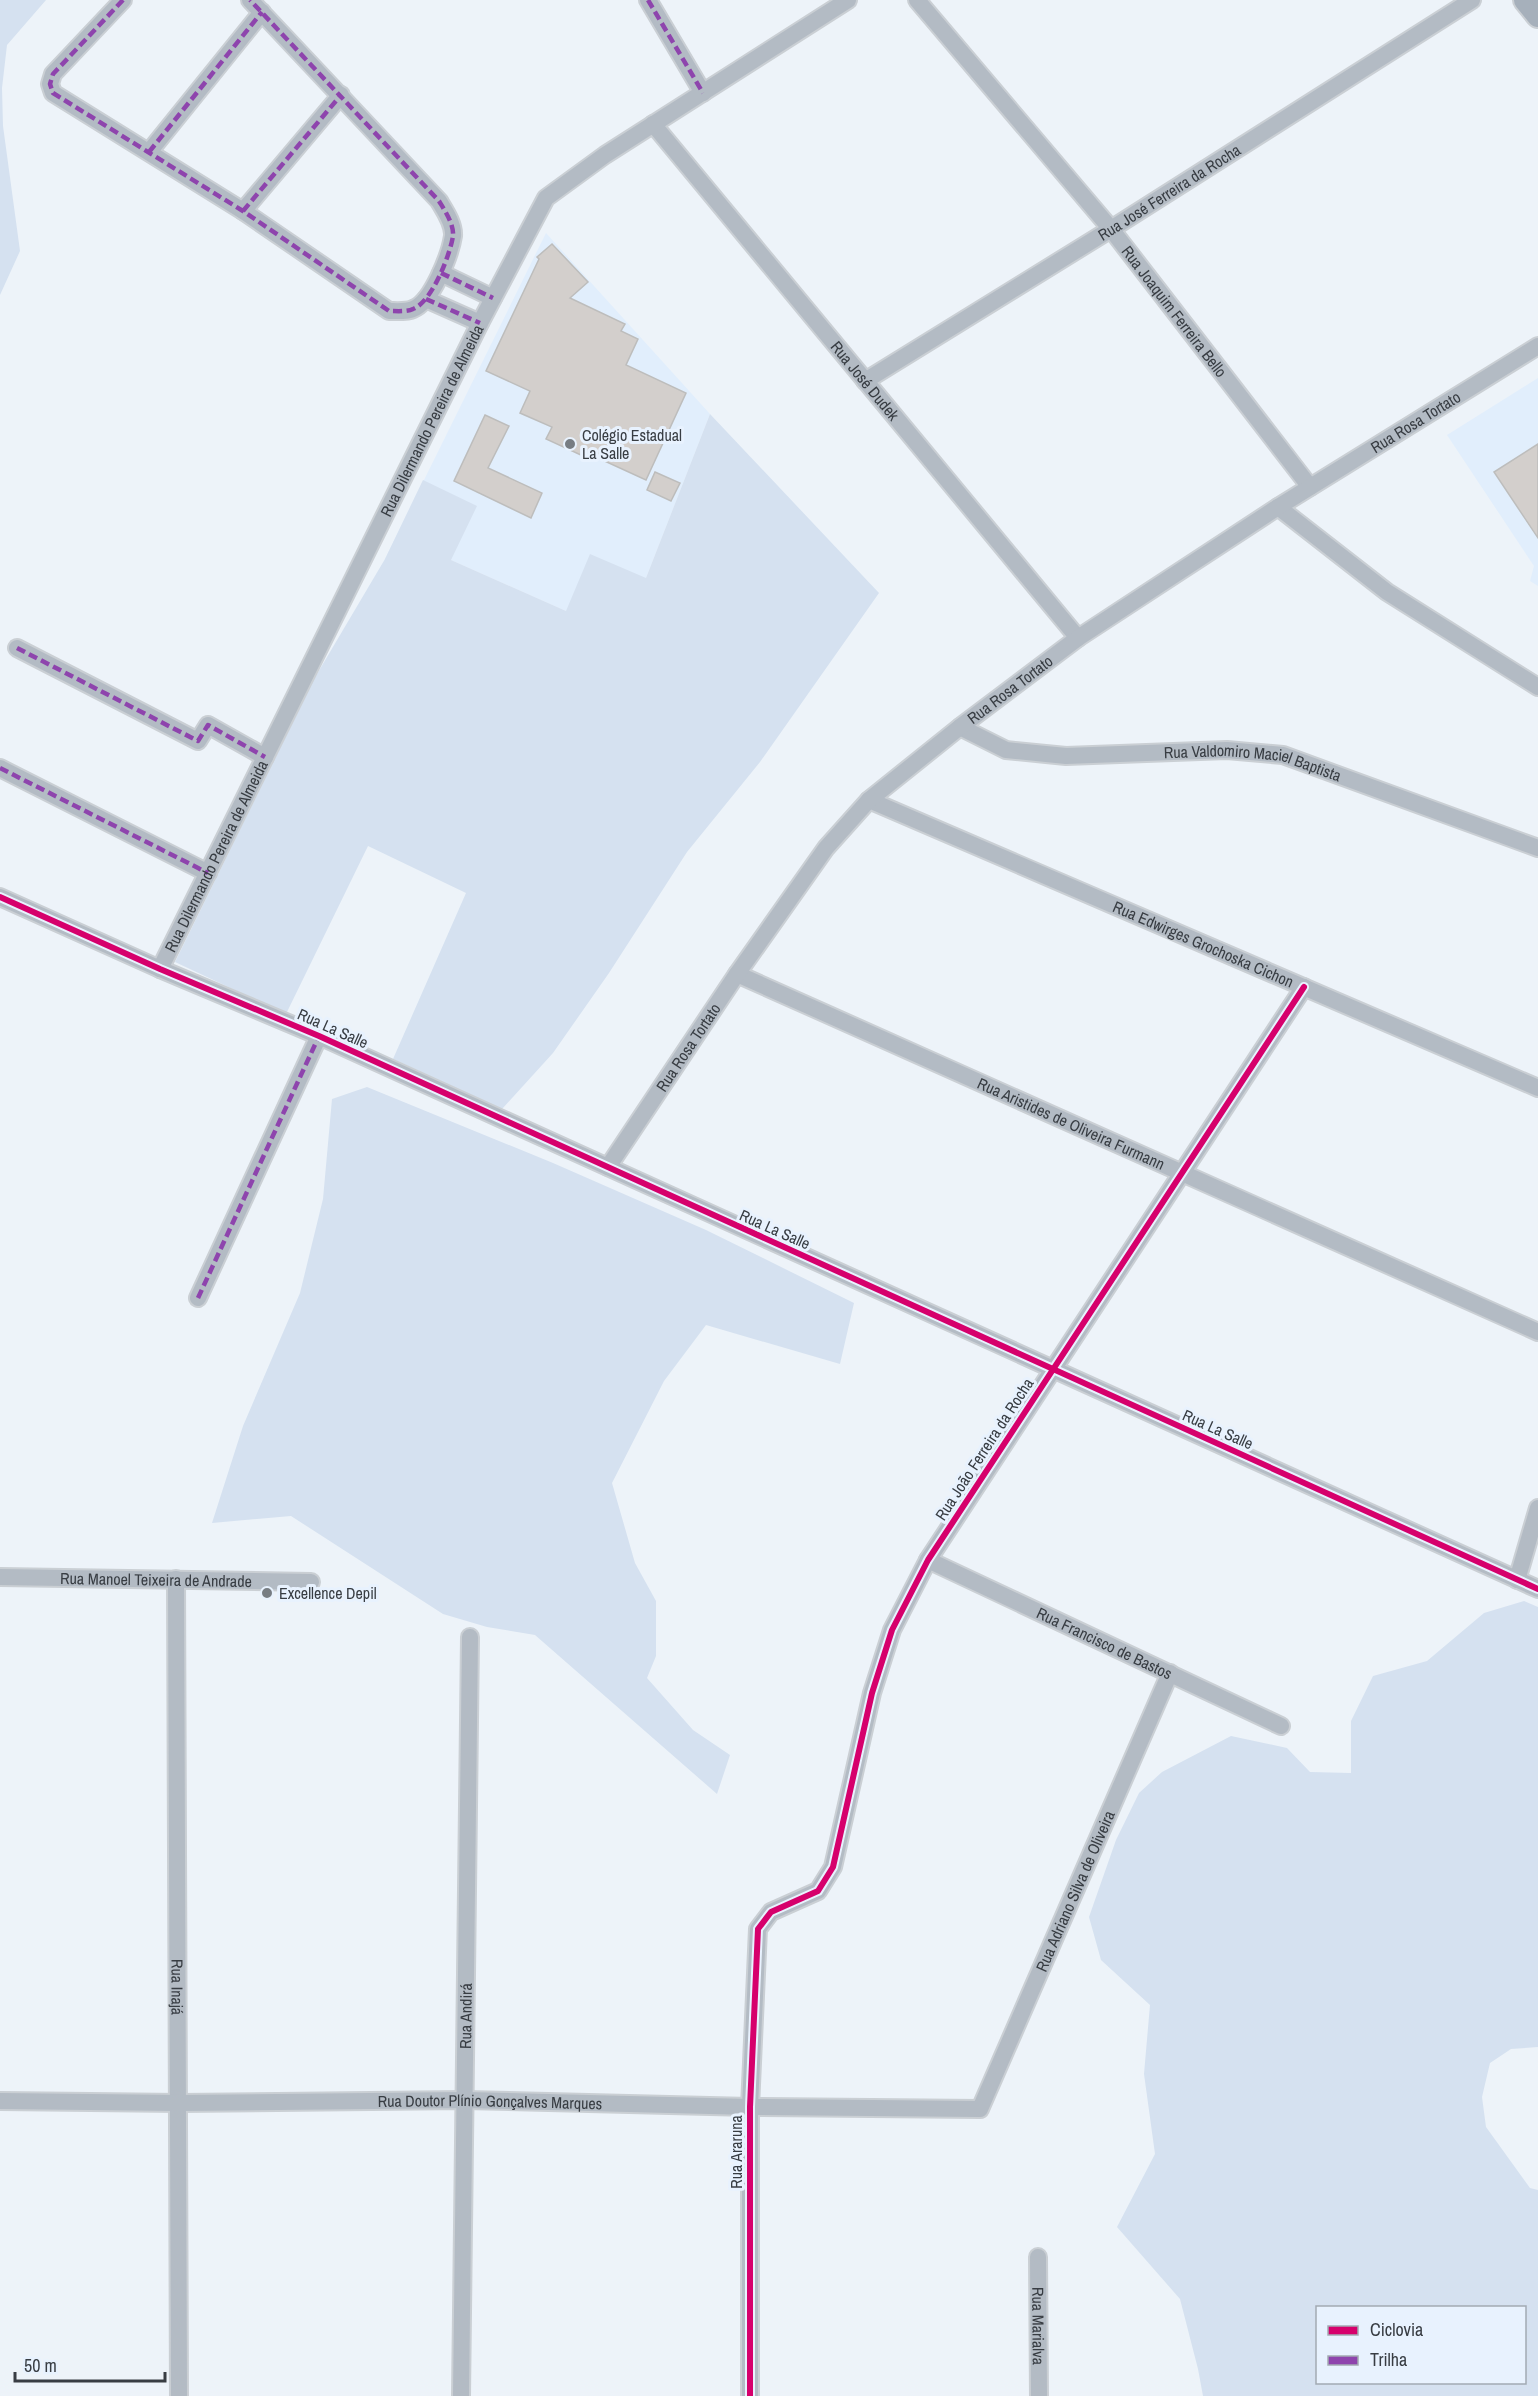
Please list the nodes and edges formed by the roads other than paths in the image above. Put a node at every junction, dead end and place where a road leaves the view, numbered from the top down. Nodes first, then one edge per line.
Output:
1 (123, 0) edge
2 (648, 0) edge
3 (848, 0) edge
4 (917, 0) edge
5 (1472, 0) edge
6 (1525, 0) edge
7 (256, 6) edge
8 (1538, 16) edge
9 (703, 93) junction
10 (341, 95) junction
11 (653, 124) junction
12 (149, 152) junction
13 (243, 211) junction
14 (1111, 229) junction
15 (441, 273) junction
16 (493, 298) junction
17 (426, 299) junction
18 (480, 323) junction
19 (1538, 346) edge
20 (865, 381) junction
21 (1310, 487) junction
22 (1278, 507) junction
23 (1078, 638) junction
24 (17, 648) dead end
25 (1538, 687) edge
26 (960, 727) junction
27 (265, 757) junction
28 (0, 768) edge
29 (869, 800) junction
30 (1538, 848) edge
31 (208, 873) junction
32 (0, 897) edge
33 (159, 969) junction
34 (737, 974) junction
35 (1304, 987) junction
36 (319, 1036) junction
37 (1538, 1088) edge
38 (608, 1167) junction
39 (1183, 1171) junction
40 (198, 1298) dead end
41 (1538, 1332) edge
42 (1052, 1369) junction
43 (1538, 1508) edge
44 (928, 1560) junction
45 (0, 1577) edge
46 (176, 1579) junction
47 (1517, 1580) junction
48 (311, 1582) dead end
49 (1538, 1589) edge
50 (470, 1637) dead end
51 (1170, 1673) junction
52 (1281, 1726) dead end
53 (771, 1912) joint
54 (465, 2100) junction
55 (0, 2101) edge
56 (180, 2103) junction
57 (750, 2107) junction
58 (980, 2109) joint
59 (1038, 2257) dead end
60 (179, 2396) edge
61 (461, 2396) edge
62 (750, 2396) edge
63 (1039, 2396) edge

1 - 12 street
2 - 9 street
3 - 9 street, Rua Dilermando Pereira de Almeida
4 - 14 street, Rua Joaquim Ferreira Bello
5 - 14 street, Rua José Ferreira da Rocha
6 - 8 main road
7 - 10 street
7 - 12 street
9 - 11 street, Rua Dilermando Pereira de Almeida
10 - 13 street
10 - 15 street
11 - 16 street, Rua Dilermando Pereira de Almeida
11 - 20 street, Rua José Dudek
12 - 13 street
13 - 17 street
14 - 20 street, Rua José Ferreira da Rocha
14 - 21 street, Rua Joaquim Ferreira Bello
15 - 16 street
15 - 17 street
16 - 18 street, Rua Dilermando Pereira de Almeida
17 - 18 street
18 - 27 street, Rua Dilermando Pereira de Almeida
19 - 21 street, Rua Rosa Tortato
20 - 23 street, Rua José Dudek
21 - 22 street, Rua Rosa Tortato
22 - 23 street, Rua Rosa Tortato
22 - 25 street
23 - 26 street, Rua Rosa Tortato
24 - 27 street
26 - 29 street, Rua Rosa Tortato
26 - 30 street, Rua Valdomiro Maciel Baptista
27 - 31 street, Rua Dilermando Pereira de Almeida
28 - 31 street
29 - 34 street, Rua Rosa Tortato
29 - 35 street, Rua Edwirges Grochoska Cichon
31 - 33 street, Rua Dilermando Pereira de Almeida
32 - 33 street, Rua La Salle
33 - 36 street, Rua La Salle
34 - 38 street, Rua Rosa Tortato
34 - 39 street, Rua Aristides de Oliveira Furmann
35 - 37 street, Rua Edwirges Grochoska Cichon
35 - 39 street, Rua João Ferreira da Rocha
36 - 38 street, Rua La Salle
36 - 40 street
38 - 42 street, Rua La Salle
39 - 41 street, Rua Aristides de Oliveira Furmann
39 - 42 street, Rua João Ferreira da Rocha
42 - 44 street, Rua João Ferreira da Rocha
42 - 47 street, Rua La Salle
43 - 47 street
44 - 51 street, Rua Francisco de Bastos
44 - 53 street, Rua João Ferreira da Rocha
45 - 46 street, Rua Manoel Teixeira de Andrade
46 - 48 street, Rua Manoel Teixeira de Andrade
46 - 56 street, Rua Inajá
47 - 49 street, Rua La Salle
50 - 54 street, Rua Andirá
51 - 52 street, Rua Francisco de Bastos
51 - 58 street, Rua Adriano Silva de Oliveira
53 - 57 street, Rua Araruna
54 - 56 street, Rua Doutor Plínio Gonçalves Marques
54 - 57 street, Rua Doutor Plínio Gonçalves Marques
54 - 61 street, Rua Andirá
55 - 56 street, Rua Doutor Plínio Gonçalves Marques
56 - 60 street, Rua Inajá
57 - 58 street, Rua Doutor Plínio Gonçalves Marques
57 - 62 street, Rua Araruna
59 - 63 street, Rua Marialva

